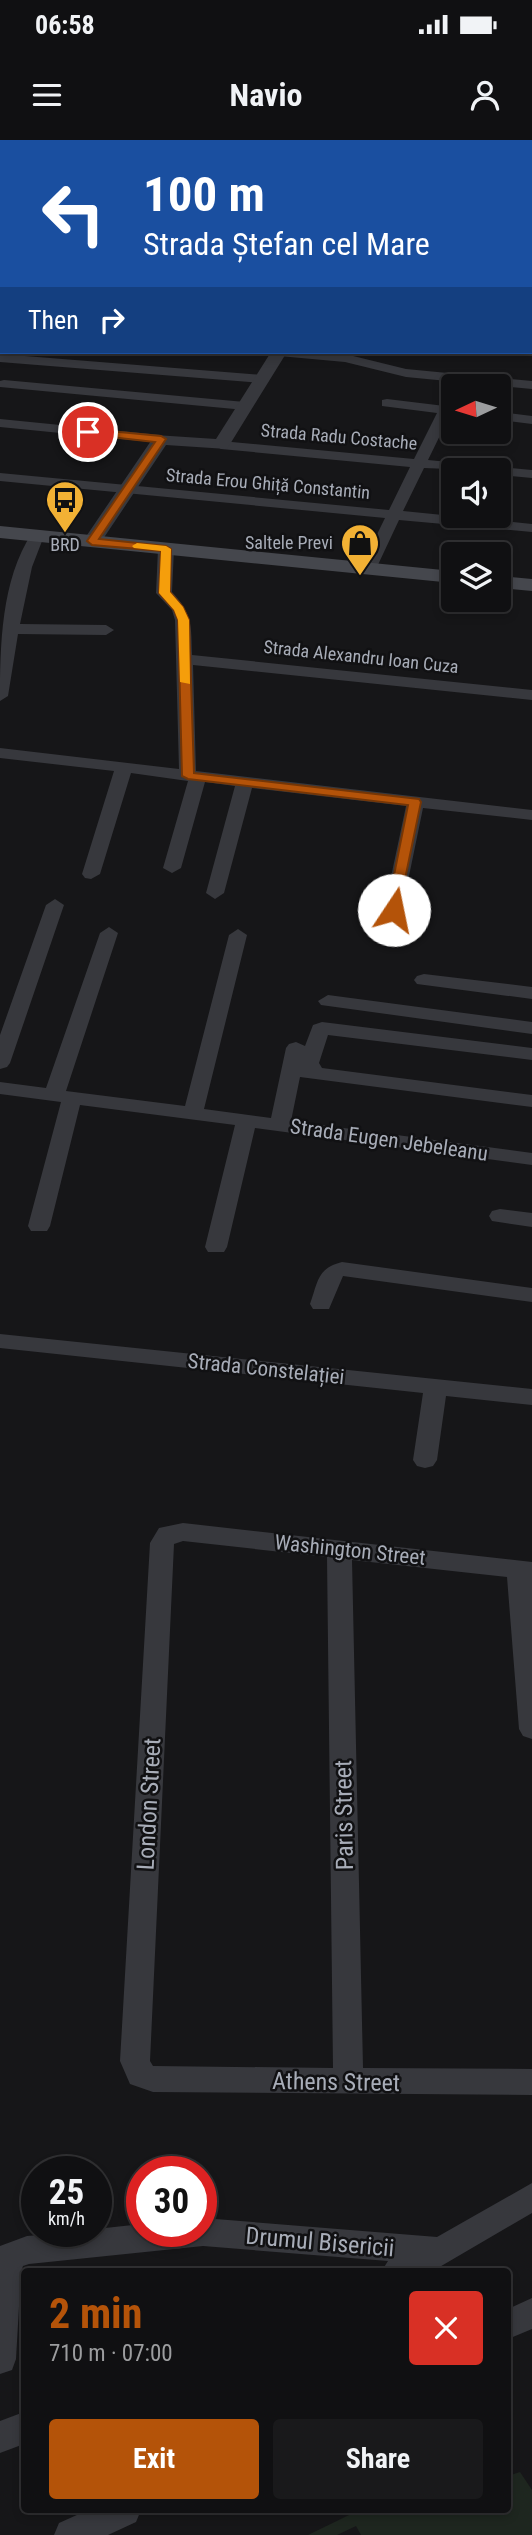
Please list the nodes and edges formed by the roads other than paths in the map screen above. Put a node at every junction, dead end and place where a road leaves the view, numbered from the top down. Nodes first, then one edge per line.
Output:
1 (278, 354) edge
2 (301, 354) edge
3 (5, 358) edge
4 (262, 379) junction
5 (4, 384) dead end
6 (532, 385) edge
7 (387, 404) dead end
8 (245, 406) junction
9 (441, 409) edge
10 (511, 417) edge
11 (532, 420) edge
12 (0, 423) edge
13 (441, 424) edge
14 (161, 439) junction
15 (221, 445) junction
16 (418, 464) junction
17 (441, 466) edge
18 (511, 472) edge
19 (532, 474) edge
20 (0, 477) edge
21 (127, 490) junction
22 (394, 515) junction
23 (532, 528) edge
24 (0, 532) edge
25 (37, 536) junction
26 (92, 541) junction
27 (166, 549) junction
28 (368, 569) junction
29 (441, 576) edge
30 (511, 583) edge
31 (532, 585) edge
32 (106, 630) dead end
33 (7, 637) edge
34 (186, 659) junction
35 (532, 695) edge
36 (0, 696) edge
37 (0, 753) edge
38 (124, 768) junction
39 (193, 776) junction
40 (245, 782) junction
41 (415, 802) junction
42 (532, 815) edge
43 (172, 868) dead end
44 (91, 873) dead end
45 (215, 893) dead end
46 (55, 905) dead end
47 (394, 910) dead end
48 (108, 933) dead end
49 (238, 935) dead end
50 (424, 980) dead end
51 (532, 993) edge
52 (328, 1001) dead end
53 (532, 1028) edge
54 (296, 1048) dead end
55 (532, 1054) edge
56 (0, 1063) edge
57 (291, 1070) junction
58 (316, 1073) junction
59 (0, 1088) edge
60 (63, 1096) junction
61 (532, 1101) edge
62 (193, 1114) junction
63 (246, 1121) junction
64 (280, 1125) junction
65 (532, 1159) edge
66 (500, 1216) dead end
67 (532, 1220) edge
68 (39, 1226) dead end
69 (216, 1247) dead end
70 (532, 1295) edge
71 (321, 1304) dead end
72 (0, 1341) edge
73 (436, 1387) junction
74 (532, 1397) edge
75 (425, 1460) dead end
76 (168, 1534) joint
77 (340, 1548) junction
78 (526, 1570) edge
79 (532, 1729) edge
80 (141, 2075) joint
81 (348, 2082) junction
82 (532, 2082) edge
83 (532, 2197) edge
84 (441, 2251) junction
85 (5, 2255) edge
86 (405, 2268) edge
87 (532, 2313) edge
88 (511, 2323) edge
89 (0, 2359) edge
90 (21, 2429) edge
91 (0, 2437) edge
92 (118, 2513) edge
93 (71, 2535) edge

1 - 4 street
2 - 6 street
3 - 4 street
4 - 8 street
5 - 8 street
7 - 9 street
8 - 15 street
10 - 11 street
12 - 14 street
13 - 16 street
14 - 15 street
14 - 21 street
15 - 16 street, Strada Radu Costache
16 - 17 street, Strada Radu Costache
16 - 22 street
18 - 19 street, Strada Radu Costache
20 - 21 street, Strada Erou Ghiță Constantin
21 - 22 street, Strada Erou Ghiță Constantin
21 - 26 street
22 - 23 street, Strada Erou Ghiță Constantin
22 - 28 street
24 - 25 main road
25 - 26 main road
25 - 33 street
26 - 27 main road
27 - 28 main road
27 - 34 street
28 - 29 main road
30 - 31 main road
32 - 33 street
33 - 36 street
34 - 35 street, Strada Alexandru Ioan Cuza
34 - 39 street
37 - 38 street
38 - 39 street
38 - 44 street
39 - 40 street
39 - 43 street
40 - 41 street
40 - 45 street
41 - 42 street
41 - 47 street
46 - 56 street
48 - 60 street
49 - 62 street
50 - 51 street
52 - 53 street
54 - 57 street
55 - 58 street
57 - 58 street
57 - 64 street
58 - 61 street
59 - 60 street, Strada Eugen Jebeleanu
60 - 62 street, Strada Eugen Jebeleanu
60 - 68 street
62 - 63 street, Strada Eugen Jebeleanu
63 - 64 street, Strada Eugen Jebeleanu
63 - 69 street
64 - 65 street, Strada Eugen Jebeleanu
66 - 67 street
70 - 71 street
72 - 73 street, Strada Constelației
73 - 74 street, Strada Constelației
73 - 75 street
76 - 77 street, Washington Street
76 - 80 street, London Street
77 - 78 street, Washington Street
77 - 81 street, Paris Street
78 - 79 street
80 - 81 street, Athens Street
81 - 82 street, Athens Street
83 - 84 street, Drumul Bisericii
84 - 85 street, Drumul Bisericii
84 - 86 street, Drumul Bisericii
85 - 89 street, Drumul Bisericii
87 - 88 street
90 - 91 street
92 - 93 street

